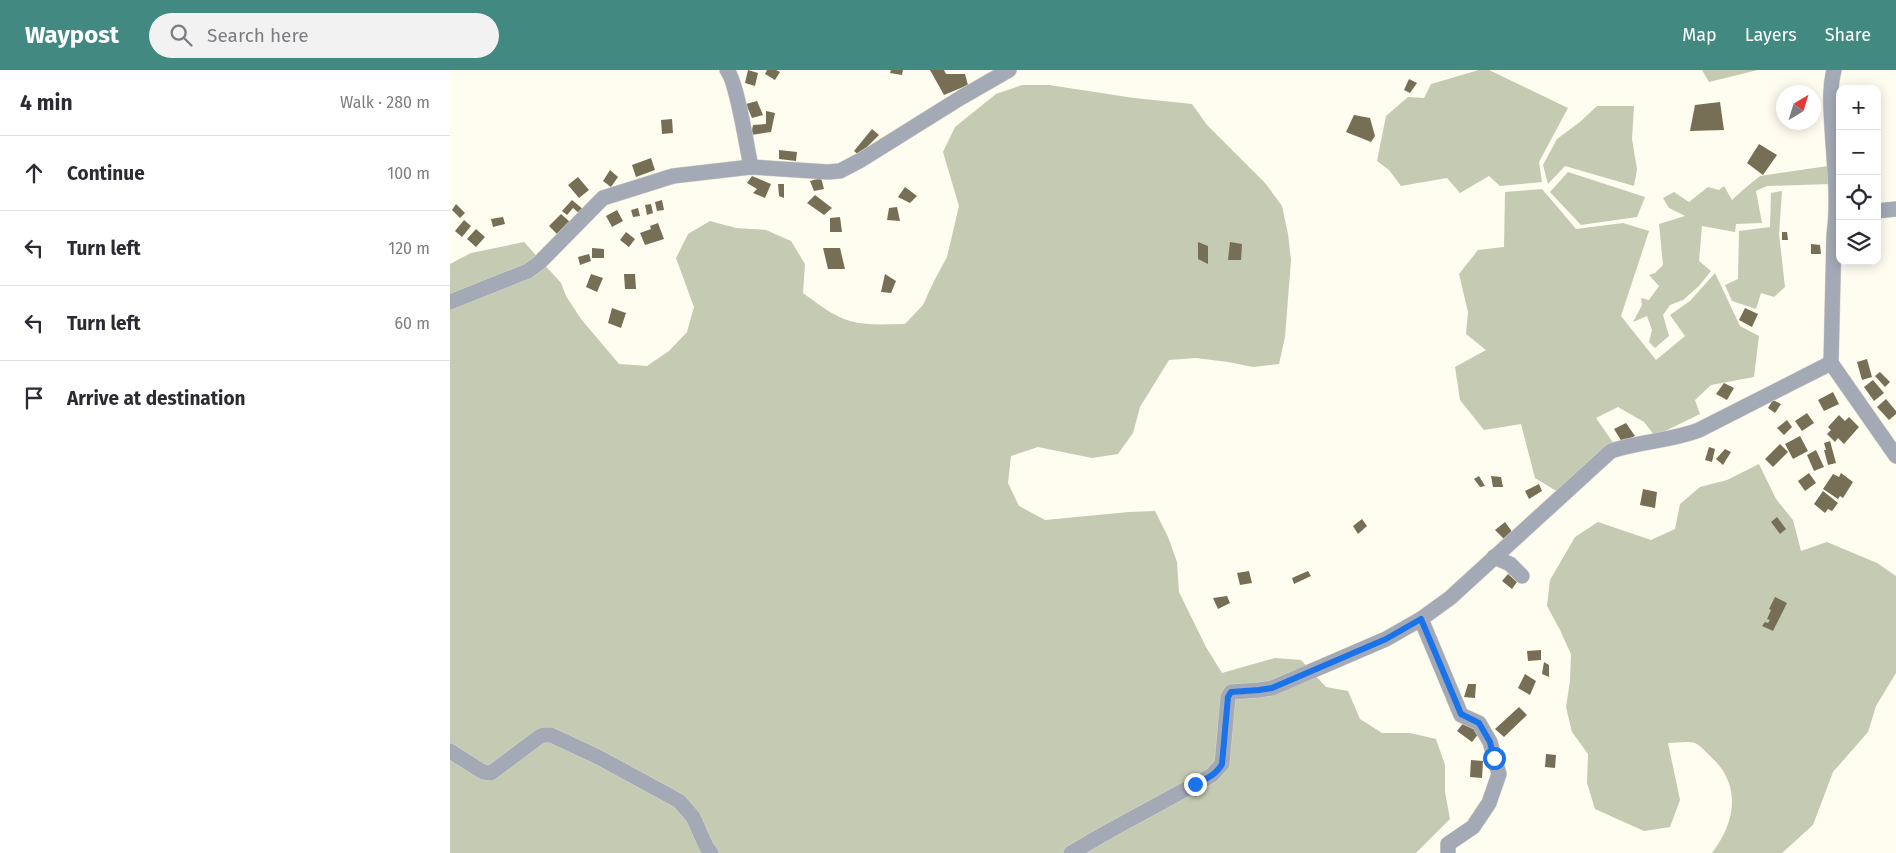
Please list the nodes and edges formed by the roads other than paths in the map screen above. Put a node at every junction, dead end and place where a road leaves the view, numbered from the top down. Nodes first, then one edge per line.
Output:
1 (727, 70) edge
2 (1009, 70) edge
3 (1834, 70) edge
4 (751, 167) junction
5 (1836, 184) edge
6 (1896, 209) edge
7 (1881, 211) edge
8 (1837, 220) edge
9 (450, 302) edge
10 (1831, 363) junction
11 (1896, 456) edge
12 (1494, 557) junction
13 (1522, 576) dead end
14 (1421, 619) junction
15 (450, 752) edge
16 (711, 853) edge
17 (1071, 853) edge
18 (1448, 853) edge

1 - 4 street
2 - 4 street
3 - 5 street
4 - 9 street
6 - 7 street
8 - 10 street
10 - 11 street
10 - 12 street
12 - 13 street
12 - 14 street
14 - 17 street
14 - 18 street
15 - 16 street

